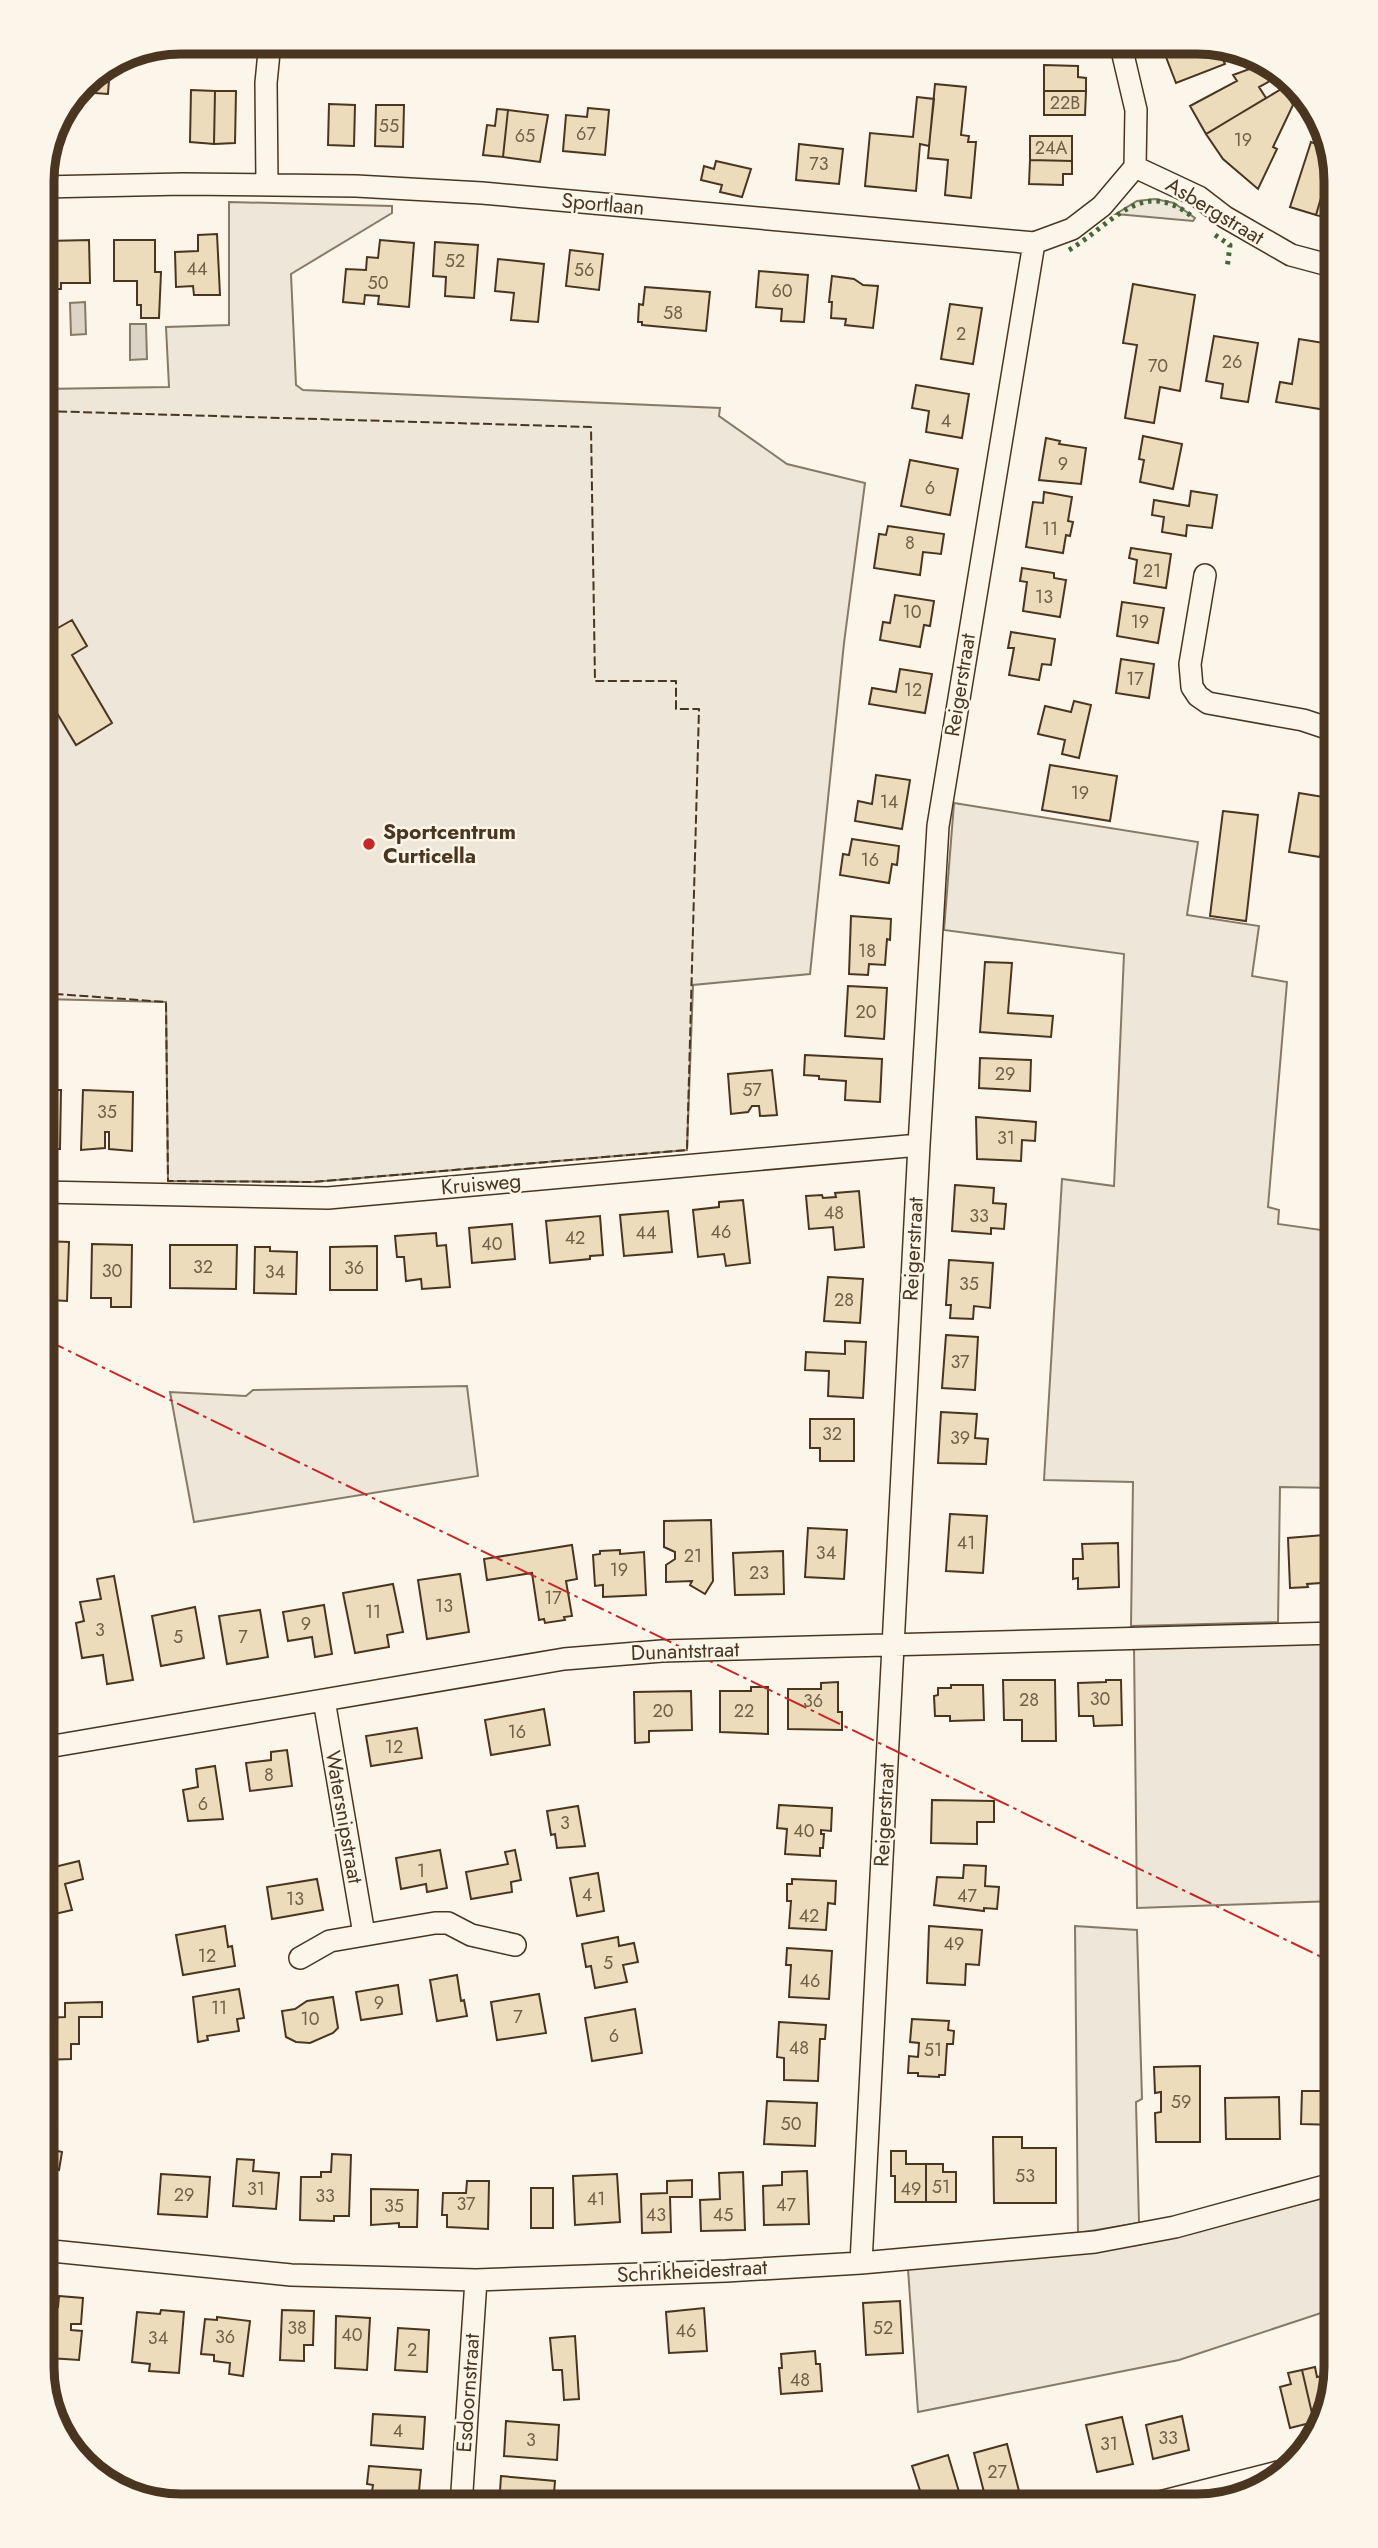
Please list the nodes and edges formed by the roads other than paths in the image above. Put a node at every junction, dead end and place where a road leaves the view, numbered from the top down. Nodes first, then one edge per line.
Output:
1 (269, 54) edge
2 (1123, 55) edge
3 (1135, 167) junction
4 (267, 184) junction
5 (55, 187) edge
6 (1034, 243) junction
7 (1324, 264) edge
8 (1205, 575) dead end
9 (1324, 727) edge
10 (919, 1145) junction
11 (55, 1192) edge
12 (1324, 1633) edge
13 (892, 1646) junction
14 (324, 1700) junction
15 (54, 1746) edge
16 (364, 1934) junction
17 (515, 1945) dead end
18 (300, 1958) dead end
19 (1324, 2186) edge
20 (54, 2251) edge
21 (861, 2263) junction
22 (476, 2280) junction
23 (1261, 2476) edge
24 (462, 2493) edge
25 (1191, 2494) edge

1 - 4 street
2 - 3 street
3 - 6 street, Sportlaan
3 - 7 street, Asbergstraat
4 - 5 street, Sportlaan
4 - 6 street, Sportlaan
6 - 10 street, Reigerstraat
8 - 9 street
10 - 11 street, Kruisweg
10 - 13 street, Reigerstraat
12 - 13 street, Dunantstraat
13 - 14 street, Dunantstraat
13 - 21 street, Reigerstraat
14 - 15 street, Dunantstraat
14 - 16 street, Watersnipstraat
16 - 17 street
16 - 18 street
19 - 21 street, Schrikheidestraat
20 - 22 street, Schrikheidestraat
21 - 22 street, Schrikheidestraat
22 - 24 street, Esdoornstraat
23 - 25 street

